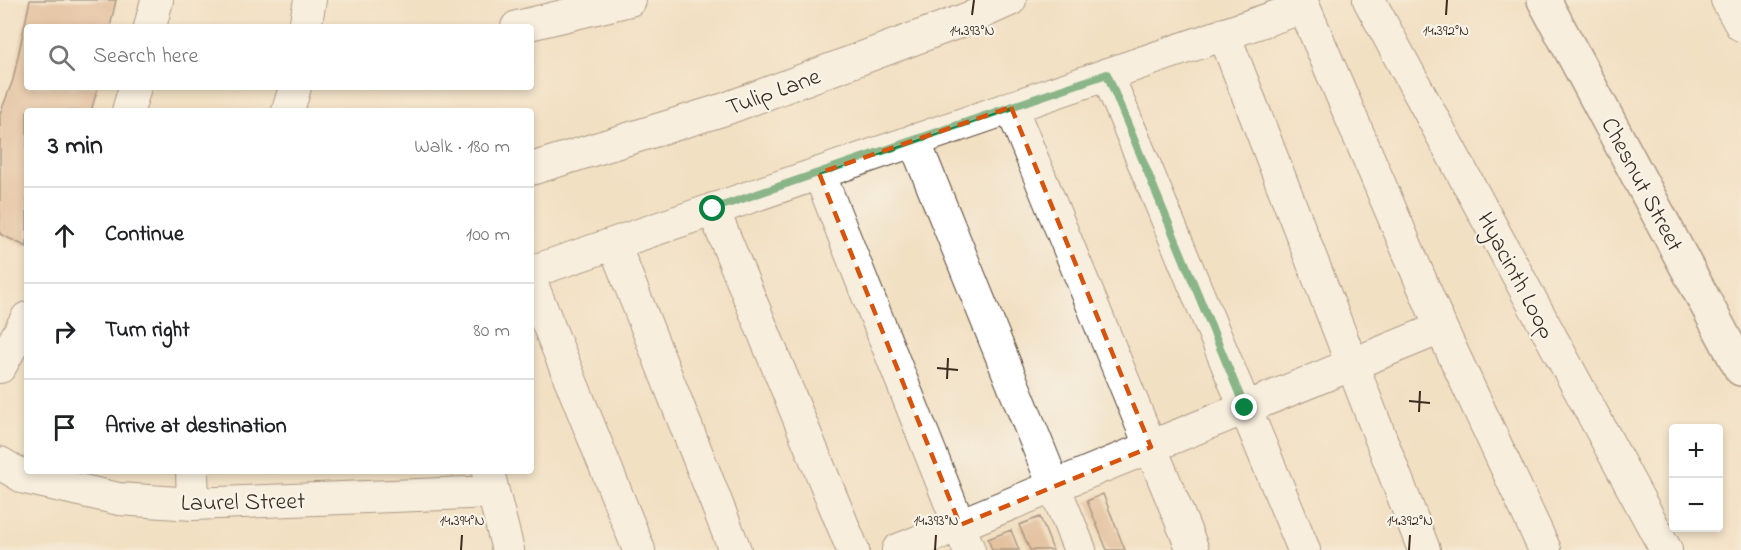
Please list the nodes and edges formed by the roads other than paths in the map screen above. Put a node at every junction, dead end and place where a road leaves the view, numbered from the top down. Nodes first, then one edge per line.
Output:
1 (157, 0) edge
2 (310, 0) edge
3 (630, 0) edge
4 (1010, 0) edge
5 (1369, 0) edge
6 (1544, 0) edge
7 (1727, 0) edge
8 (151, 24) edge
9 (306, 24) edge
10 (530, 24) edge
11 (1741, 25) edge
12 (1224, 34) junction
13 (1107, 74) junction
14 (134, 90) edge
15 (294, 90) edge
16 (1011, 107) junction
17 (129, 108) edge
18 (289, 108) edge
19 (914, 140) junction
20 (534, 168) edge
21 (819, 173) junction
22 (713, 209) junction
23 (614, 243) junction
24 (534, 271) edge
25 (534, 289) edge
26 (24, 323) edge
27 (1441, 328) junction
28 (1352, 364) junction
29 (0, 367) edge
30 (1741, 369) edge
31 (1245, 408) junction
32 (1151, 447) junction
33 (0, 463) edge
34 (192, 474) edge
35 (490, 482) edge
36 (1055, 486) junction
37 (193, 504) junction
38 (964, 538) edge
39 (508, 550) edge
40 (639, 550) edge
41 (735, 550) edge
42 (853, 550) edge
43 (898, 550) edge
44 (1080, 550) edge
45 (1193, 550) edge
46 (1304, 550) edge
47 (1424, 550) edge
48 (1545, 550) edge
49 (1666, 550) edge

1 - 8 street
2 - 9 street
3 - 10 street
4 - 20 street, Tulip Lane
5 - 49 street, Hyacinth Loop
6 - 30 street, Chesnut Street
7 - 11 street
12 - 13 street
12 - 27 street
12 - 28 street
13 - 16 street
13 - 31 street
14 - 17 street
15 - 18 street
16 - 19 street
16 - 32 street
19 - 21 street
19 - 36 street
21 - 22 street
21 - 38 street
22 - 23 street
22 - 42 street
23 - 24 street
23 - 41 street
25 - 40 street
26 - 29 street
27 - 28 street
27 - 48 street
28 - 31 street
28 - 47 street
31 - 32 street
31 - 46 street
32 - 36 street
32 - 45 street
33 - 37 street, Laurel Street
34 - 37 street
35 - 37 street, Laurel Street
35 - 39 street
36 - 38 street
36 - 44 street
38 - 43 street

